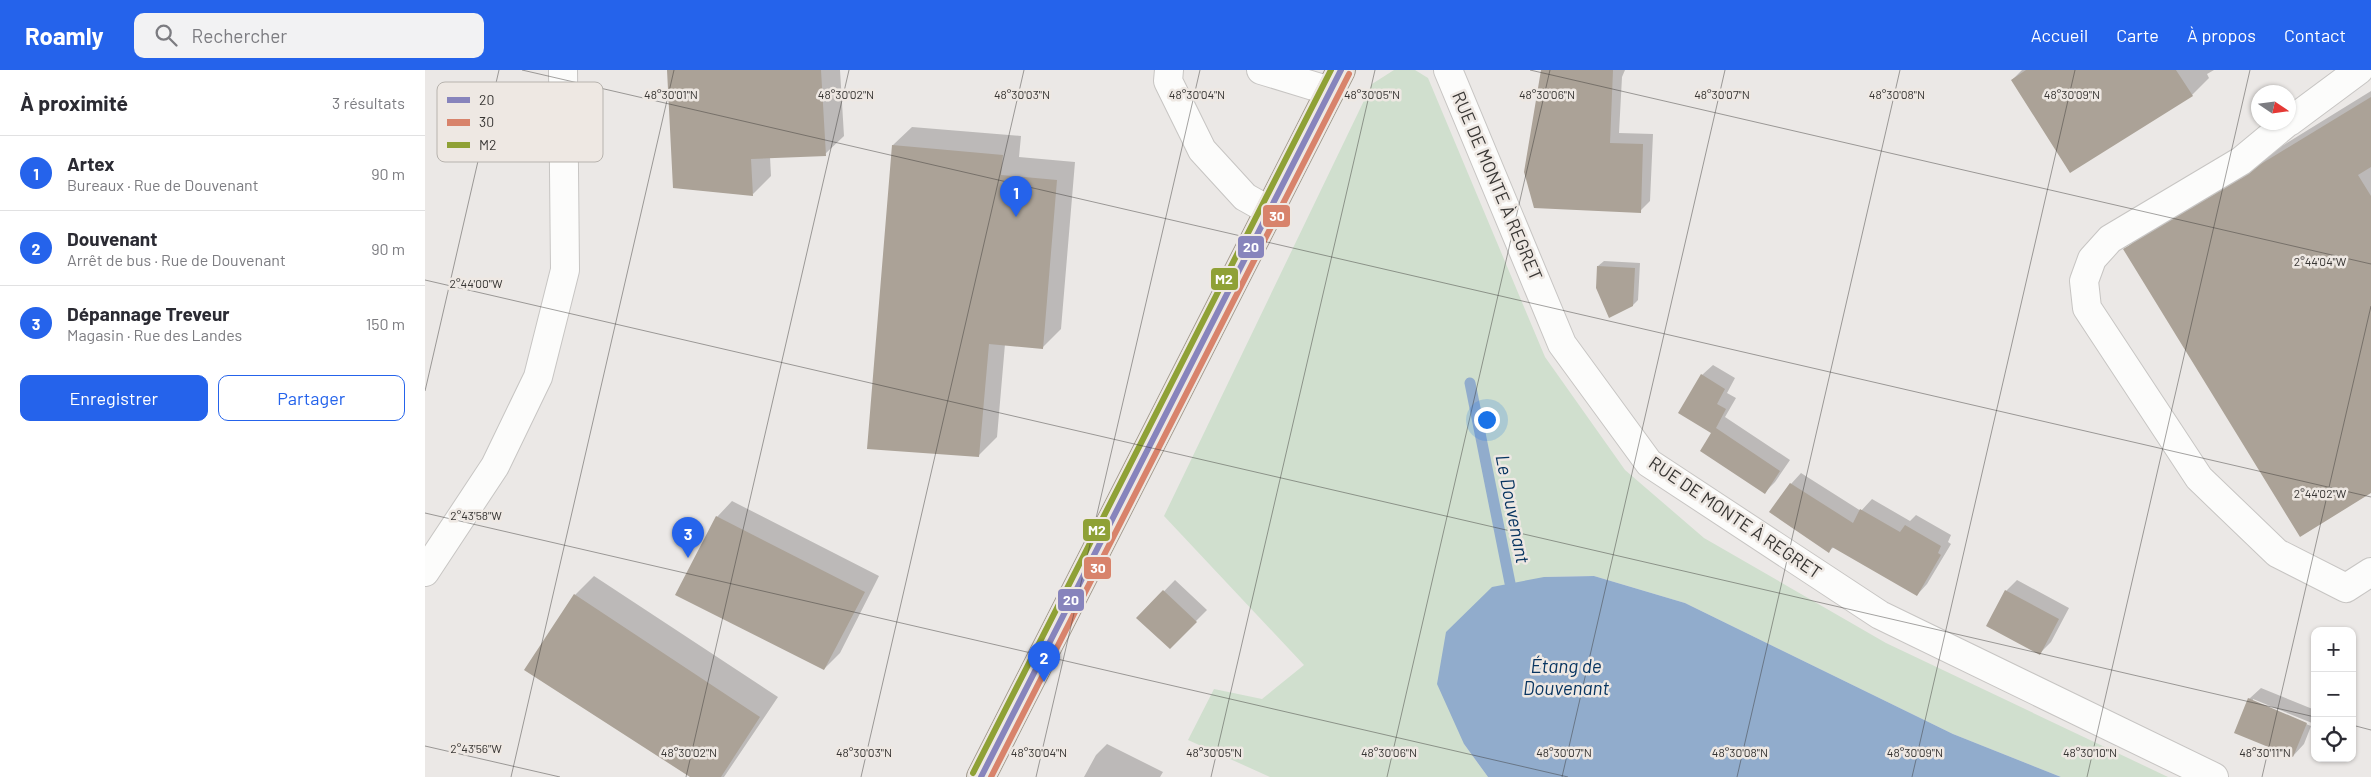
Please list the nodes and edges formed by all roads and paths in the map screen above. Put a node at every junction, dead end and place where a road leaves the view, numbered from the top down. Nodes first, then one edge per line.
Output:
1 (1169, 70) edge
2 (1261, 70) edge
3 (1448, 70) edge
4 (2359, 70) edge
5 (1336, 81) edge
6 (2296, 116) edge
7 (2278, 130) edge
8 (564, 162) edge
9 (1270, 211) junction
10 (425, 572) edge
11 (2371, 572) edge
12 (981, 777) edge
13 (2214, 777) edge

1 - 9 street
2 - 5 street
3 - 13 street, RUE DE MONTE À REGRET
4 - 6 street
5 - 9 main road
7 - 11 street
8 - 10 street
9 - 12 main road

